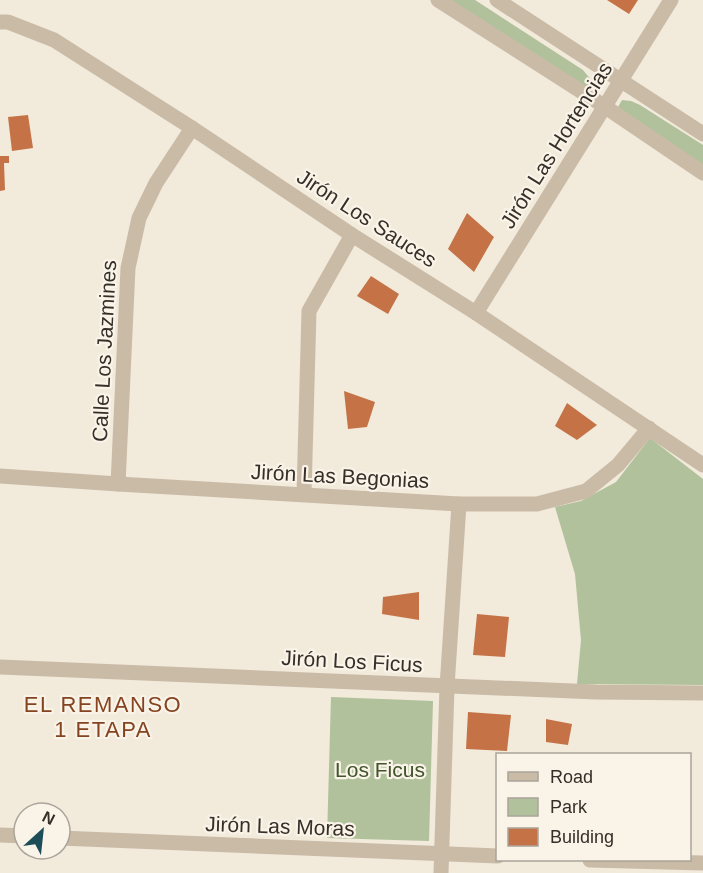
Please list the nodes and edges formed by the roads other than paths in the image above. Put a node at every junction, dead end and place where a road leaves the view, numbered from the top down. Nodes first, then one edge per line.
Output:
1 (438, 0) edge
2 (497, 0) edge
3 (671, 0) edge
4 (0, 22) edge
5 (621, 80) junction
6 (604, 106) junction
7 (192, 128) junction
8 (703, 134) edge
9 (703, 173) edge
10 (352, 235) junction
11 (476, 313) junction
12 (649, 428) junction
13 (703, 465) edge
14 (0, 476) edge
15 (118, 484) junction
16 (304, 494) junction
17 (459, 504) junction
18 (0, 667) edge
19 (447, 687) junction
20 (703, 693) edge
21 (72, 839) edge
22 (442, 854) junction
23 (496, 856) edge
24 (628, 861) edge
25 (703, 863) edge
26 (441, 873) edge

1 - 6 street
2 - 5 street
3 - 5 street, Jirón Las Hortencias
4 - 7 street, Jirón Los Sauces
5 - 6 street, Jirón Las Hortencias
5 - 8 street
6 - 9 street
6 - 11 street, Jirón Las Hortencias
7 - 10 street, Jirón Los Sauces
7 - 15 street, Calle Los Jazmines
10 - 11 street, Jirón Los Sauces
10 - 16 street
11 - 12 street, Jirón Los Sauces
12 - 13 street, Jirón Los Sauces
12 - 17 street, Jirón Las Begonias
14 - 15 street, Jirón Las Begonias
15 - 16 street, Jirón Las Begonias
16 - 17 street, Jirón Las Begonias
17 - 19 street
18 - 19 street, Jirón Los Ficus
19 - 20 street, Jirón Los Ficus
19 - 22 street
21 - 22 street, Jirón Las Moras
22 - 23 street, Jirón Las Moras
22 - 26 street
24 - 25 street

